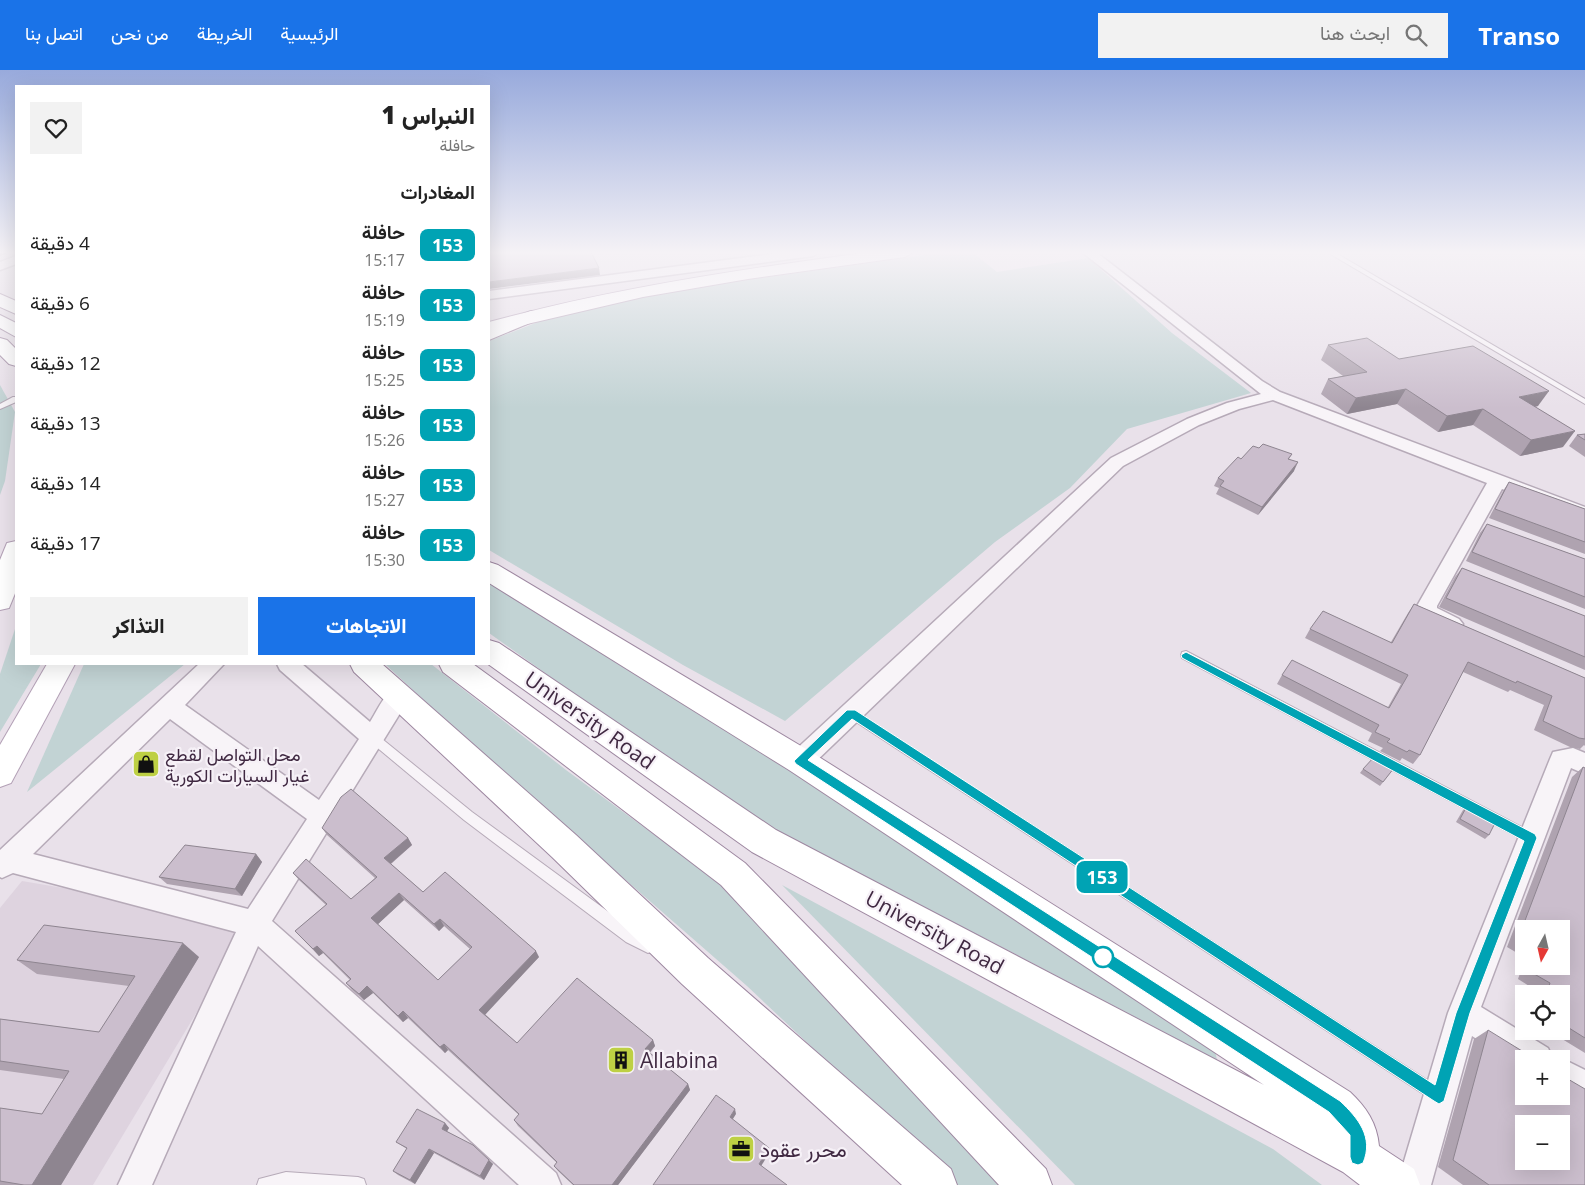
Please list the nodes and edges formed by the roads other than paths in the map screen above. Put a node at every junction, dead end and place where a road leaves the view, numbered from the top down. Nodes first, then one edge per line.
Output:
1 (545, 304) edge
2 (583, 304) edge
3 (1154, 304) edge
4 (1418, 304) edge
5 (531, 316) junction
6 (490, 319) edge
7 (0, 320) edge
8 (490, 328) edge
9 (15, 330) edge
10 (490, 334) edge
11 (0, 344) edge
12 (15, 359) edge
13 (1274, 395) junction
14 (15, 400) edge
15 (1585, 402) edge
16 (0, 407) edge
17 (1497, 481) junction
18 (1585, 513) edge
19 (1476, 522) junction
20 (1494, 529) edge
21 (15, 552) edge
22 (490, 572) edge
23 (0, 601) edge
24 (1471, 632) edge
25 (490, 651) edge
26 (1186, 655) dead end
27 (60, 665) edge
28 (212, 665) edge
29 (289, 665) edge
30 (365, 665) edge
31 (454, 665) edge
32 (399, 696) junction
33 (170, 706) junction
34 (851, 713) junction
35 (31, 716) junction
36 (372, 737) junction
37 (0, 740) edge
38 (800, 761) junction
39 (1585, 764) edge
40 (0, 774) edge
41 (321, 815) junction
42 (1531, 838) junction
43 (5, 864) edge
44 (254, 924) junction
45 (695, 971) junction
46 (1463, 1013) junction
47 (1523, 1050) edge
48 (1570, 1079) edge
49 (1585, 1088) edge
50 (1439, 1096) junction
51 (1358, 1157) junction
52 (134, 1185) edge
53 (265, 1185) edge
54 (358, 1185) edge
55 (544, 1185) edge
56 (935, 1185) edge
57 (1030, 1185) edge
58 (1398, 1185) edge
59 (1414, 1185) edge

1 - 6 main road
2 - 5 main road
3 - 13 street
4 - 15 lane
5 - 8 main road
5 - 10 main road
7 - 9 main road
11 - 12 main road
13 - 17 street
13 - 34 street
14 - 16 lane
17 - 18 street
17 - 19 street
19 - 20 street
19 - 24 street
21 - 23 main road
22 - 38 main road
25 - 51 main road, University Road
26 - 42 lane
27 - 35 main road
28 - 33 street
29 - 36 street
30 - 32 main road
31 - 57 main road, University Road
32 - 36 street
32 - 45 main road
33 - 41 street
33 - 43 street
34 - 38 street
34 - 50 lane
35 - 37 main road
35 - 40 main road
36 - 41 street
36 - 45 lane
38 - 51 main road
39 - 42 street
41 - 44 street
42 - 46 street
43 - 44 street
44 - 52 street
44 - 55 street
45 - 56 main road
46 - 47 street
46 - 50 street
48 - 49 street
50 - 59 street
51 - 58 main road, University Road
53 - 54 lane

